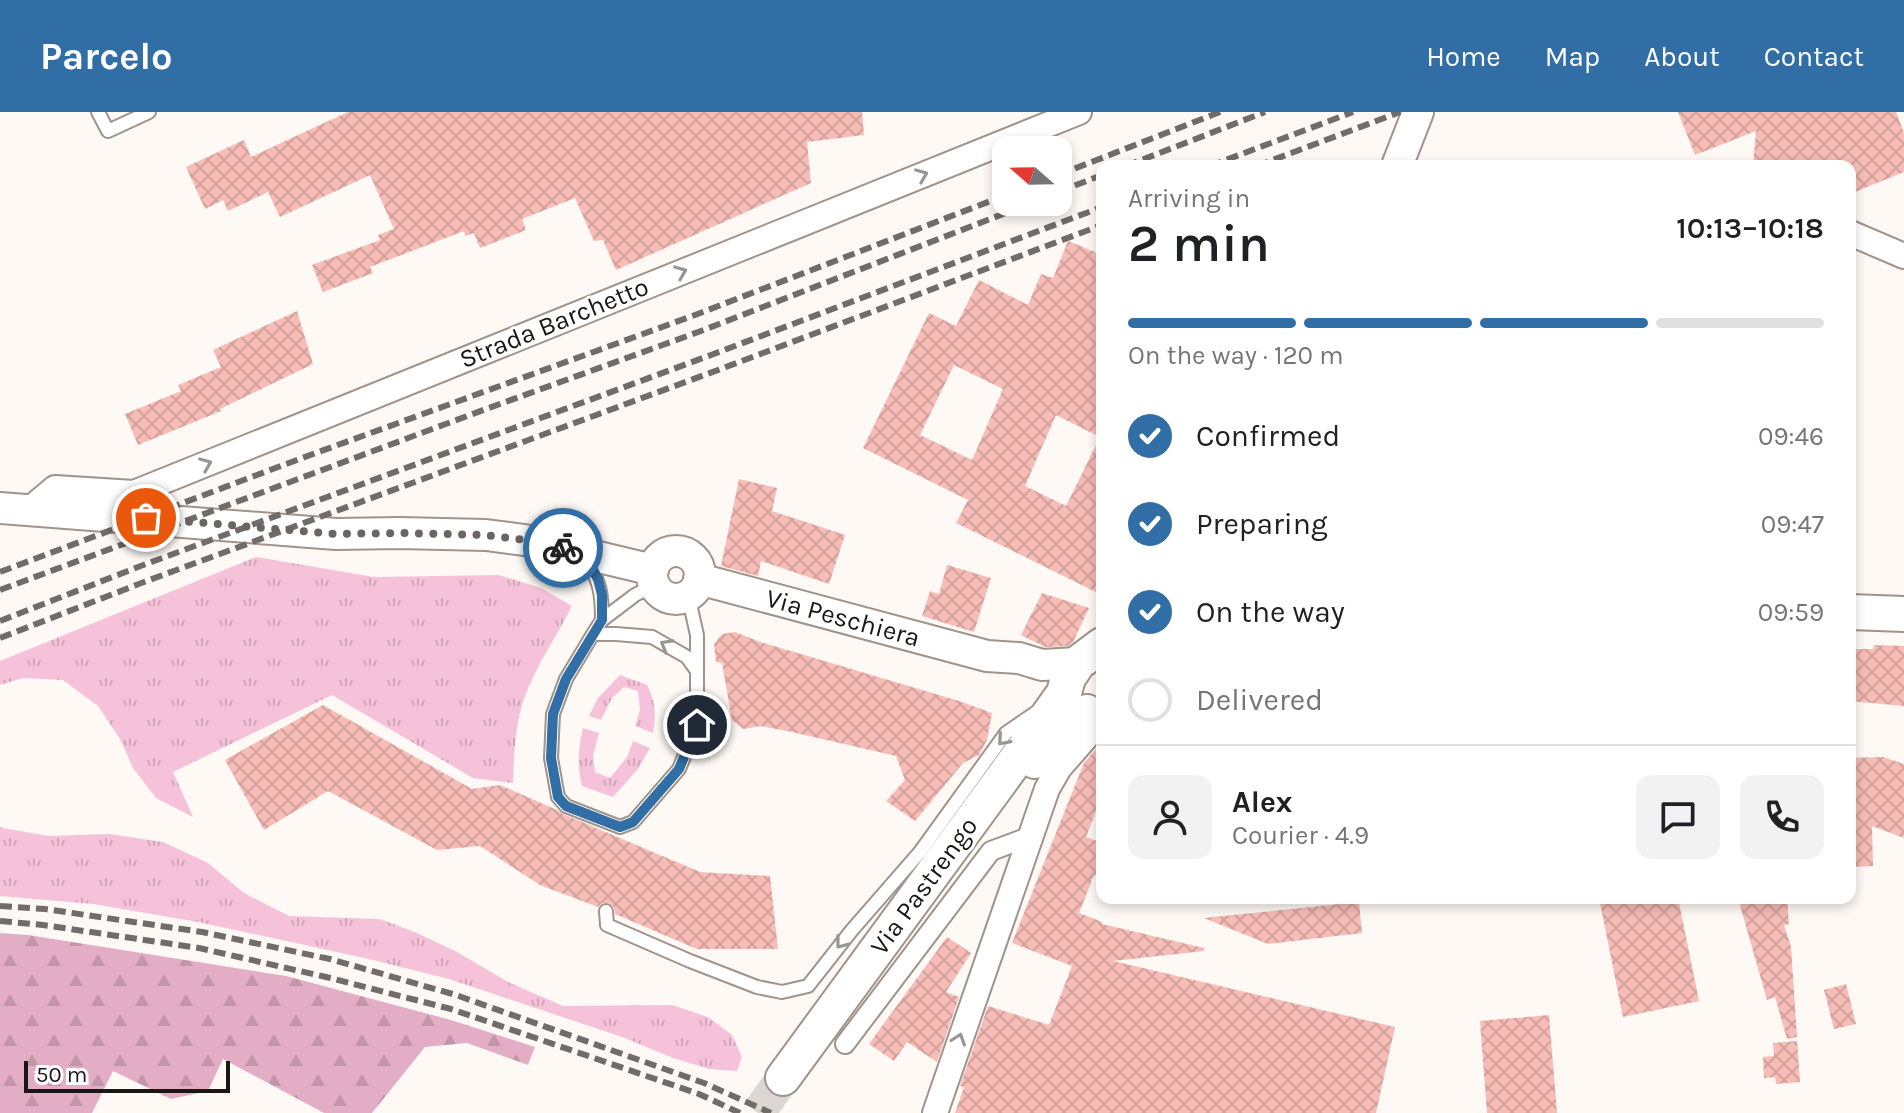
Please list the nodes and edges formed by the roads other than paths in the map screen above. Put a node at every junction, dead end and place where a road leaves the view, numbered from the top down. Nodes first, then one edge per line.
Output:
1 (98, 112) edge
2 (149, 112) edge
3 (1079, 112) edge
4 (1418, 112) edge
5 (1399, 160) edge
6 (1856, 236) edge
7 (1904, 256) edge
8 (15, 508) edge
9 (583, 552) junction
10 (654, 578) junction
11 (694, 587) junction
12 (1856, 612) edge
13 (1904, 614) edge
14 (602, 620) junction
15 (593, 634) junction
16 (697, 670) junction
17 (1089, 691) edge
18 (1031, 836) junction
19 (606, 911) dead end
20 (845, 1044) dead end
21 (791, 1083) tunnel mouth
22 (935, 1113) edge

1 - 2 lane
8 -> 3 street, Strada Barchetto
4 - 5 street
6 - 7 street
8 - 9 street, Via Peschiera
9 - 10 street, Via Peschiera
9 - 14 lane
10 - 11 street, Via Peschiera
10 - 11 street
10 - 14 lane
11 - 16 lane
11 - 17 street, Via Peschiera
12 - 13 main road
14 - 15 lane
16 -> 15 lane
15 - 16 lane
17 - 18 street
17 -> 19 lane
17 - 21 main road, Via Pastrengo
18 - 20 street
22 -> 18 street

